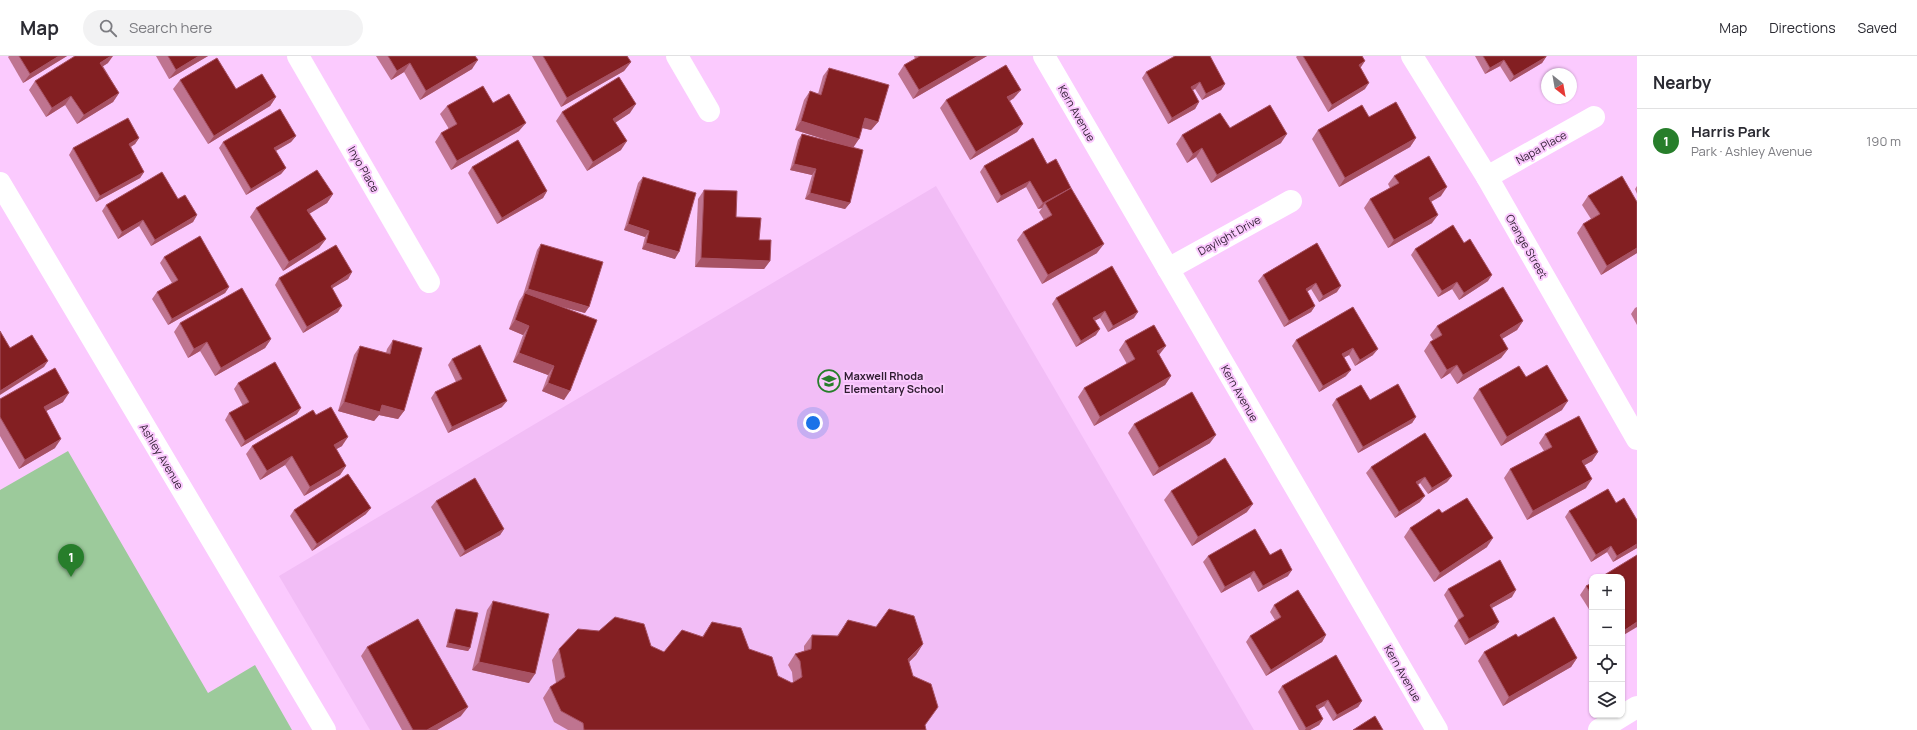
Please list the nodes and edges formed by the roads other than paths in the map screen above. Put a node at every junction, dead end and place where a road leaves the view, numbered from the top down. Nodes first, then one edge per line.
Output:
1 (298, 56) edge
2 (677, 56) edge
3 (1044, 56) edge
4 (1412, 56) edge
5 (709, 111) dead end
6 (1594, 117) dead end
7 (1487, 177) junction
8 (0, 183) edge
9 (1291, 201) dead end
10 (1168, 269) junction
11 (429, 282) dead end
12 (1637, 439) edge
13 (1637, 708) edge
14 (325, 730) edge
15 (1437, 730) edge
16 (1599, 730) edge

1 - 11 street, Inyo Place
2 - 5 street
3 - 10 street, Kern Avenue
4 - 7 street, Orange Street
6 - 7 street, Napa Place
7 - 12 street, Orange Street
8 - 14 street, Ashley Avenue
9 - 10 street, Daylight Drive
10 - 15 street, Kern Avenue
13 - 16 street

